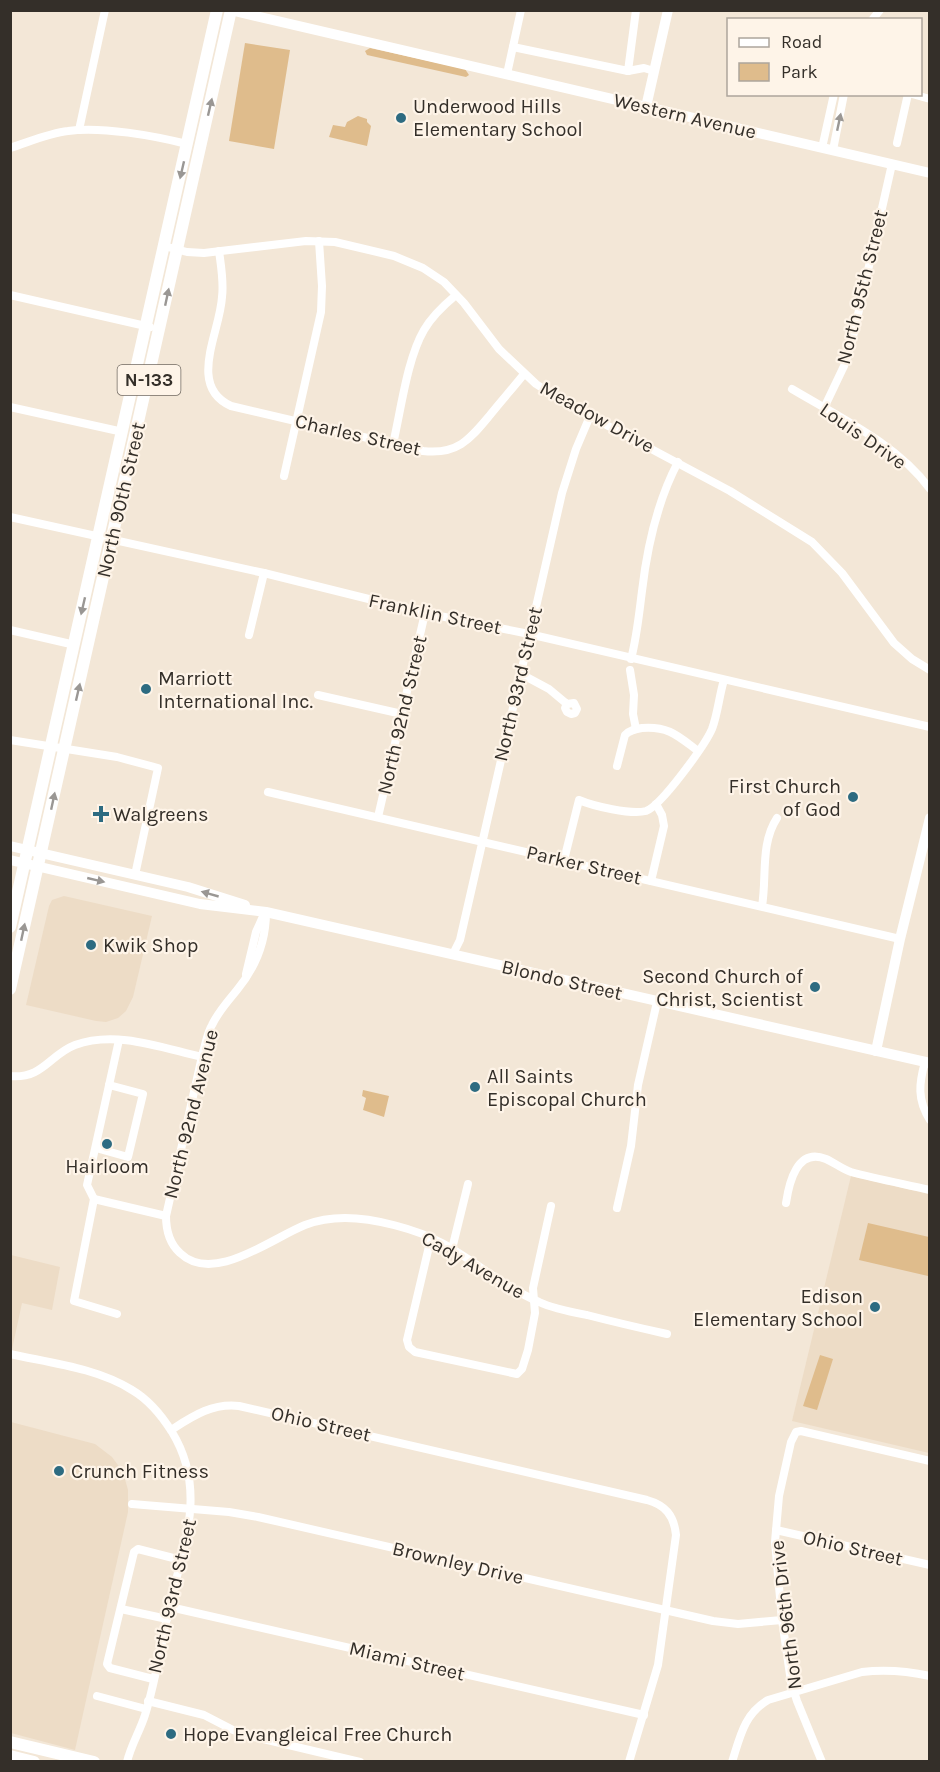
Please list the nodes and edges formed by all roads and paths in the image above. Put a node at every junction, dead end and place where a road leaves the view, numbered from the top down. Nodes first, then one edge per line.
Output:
1 (105, 10) edge
2 (218, 10) edge
3 (521, 10) edge
4 (636, 10) edge
5 (668, 10) edge
6 (231, 11) edge
7 (513, 47) junction
8 (654, 70) junction
9 (628, 71) junction
10 (507, 74) junction
11 (834, 96) edge
12 (843, 96) edge
13 (909, 96) edge
14 (646, 107) junction
15 (79, 130) junction
16 (897, 143) dead end
17 (187, 144) junction
18 (10, 148) edge
19 (827, 149) junction
20 (892, 164) junction
21 (930, 172) edge
22 (319, 241) junction
23 (165, 246) junction
24 (178, 249) junction
25 (219, 251) junction
26 (10, 295) edge
27 (456, 295) junction
28 (146, 326) junction
29 (160, 330) junction
30 (524, 374) junction
31 (792, 389) dead end
32 (10, 406) edge
33 (824, 408) junction
34 (590, 416) junction
35 (297, 422) junction
36 (123, 432) junction
37 (393, 444) junction
38 (678, 462) junction
39 (284, 476) dead end
40 (928, 484) edge
41 (10, 518) edge
42 (105, 539) junction
43 (264, 573) junction
44 (425, 613) junction
45 (10, 630) edge
46 (529, 634) junction
47 (249, 635) dead end
48 (75, 645) junction
49 (632, 659) junction
50 (630, 670) dead end
51 (930, 670) edge
52 (521, 674) junction
53 (724, 680) junction
54 (318, 695) dead end
55 (567, 704) dead end
56 (402, 714) junction
57 (930, 727) edge
58 (636, 729) junction
59 (10, 740) edge
60 (51, 747) junction
61 (64, 749) junction
62 (698, 751) junction
63 (616, 766) dead end
64 (268, 792) dead end
65 (656, 804) junction
66 (378, 818) junction
67 (777, 818) dead end
68 (930, 818) edge
69 (482, 842) junction
70 (10, 846) edge
71 (28, 850) junction
72 (42, 853) junction
73 (10, 860) edge
74 (564, 860) junction
75 (25, 863) junction
76 (39, 866) junction
77 (135, 875) junction
78 (651, 881) junction
79 (762, 906) junction
80 (266, 912) junction
81 (10, 927) edge
82 (900, 939) junction
83 (453, 954) junction
84 (10, 989) edge
85 (657, 1002) junction
86 (119, 1040) junction
87 (876, 1050) junction
88 (202, 1057) junction
89 (927, 1063) edge
90 (10, 1076) edge
91 (109, 1085) junction
92 (930, 1120) edge
93 (96, 1148) junction
94 (468, 1184) dead end
95 (930, 1190) edge
96 (94, 1199) junction
97 (786, 1203) dead end
98 (551, 1206) dead end
99 (617, 1208) dead end
100 (166, 1219) junction
101 (431, 1238) junction
102 (452, 1249) junction
103 (534, 1300) junction
104 (117, 1314) dead end
105 (667, 1334) dead end
106 (10, 1354) edge
107 (171, 1430) junction
108 (930, 1461) edge
109 (132, 1504) dead end
110 (191, 1509) junction
111 (776, 1530) junction
112 (181, 1560) junction
113 (930, 1565) edge
114 (170, 1606) junction
115 (121, 1609) junction
116 (666, 1611) junction
117 (167, 1619) junction
118 (782, 1620) junction
119 (930, 1676) edge
120 (153, 1679) junction
121 (794, 1692) junction
122 (97, 1696) dead end
123 (147, 1705) junction
124 (644, 1715) junction
125 (10, 1742) edge
126 (10, 1756) edge
127 (34, 1761) edge
128 (94, 1761) edge
129 (127, 1761) edge
130 (360, 1761) edge
131 (629, 1761) edge
132 (732, 1761) edge
133 (822, 1761) edge

1 - 15 street
2 - 17 main road, North 90th Street / N-133
3 - 7 street
4 - 9 street
5 - 8 main road
6 - 10 main road, Western Avenue
24 -> 6 main road, North 90th Street / N-133
7 - 9 street
7 - 10 street
8 - 9 street
8 - 14 main road
10 - 14 main road, Western Avenue
11 - 19 street
19 -> 12 street
13 - 16 street
14 - 19 main road, Western Avenue
15 - 17 street
15 - 18 street
17 -> 23 main road, North 90th Street / N-133
19 - 20 main road, Western Avenue
20 - 21 main road, Western Avenue
20 - 33 street, North 95th Street
22 - 25 street, Meadow Drive
22 - 27 street, Meadow Drive
22 - 35 street
23 - 24 street, Meadow Drive
23 - 28 main road, North 90th Street / N-133
24 - 25 street, Meadow Drive
29 -> 24 main road, North 90th Street / N-133
25 - 35 street, Charles Street
26 - 28 street
27 - 30 street, Meadow Drive
27 - 37 street
28 - 29 street
28 - 36 main road, North 90th Street / N-133
29 - 42 main road, North 90th Street / N-133
30 - 34 street, Meadow Drive
30 - 37 street, Charles Street
31 - 33 street, Louis Drive
32 - 36 street
33 - 40 street, Louis Drive
34 - 38 street, Meadow Drive
34 - 46 street, North 93rd Street
35 - 37 street, Charles Street
35 - 39 street
36 - 42 main road, North 90th Street / N-133
38 - 49 street
38 - 51 street, Meadow Drive
41 - 42 street, Franklin Street
42 - 43 street, Franklin Street
42 -> 48 main road, North 90th Street / N-133
61 -> 42 main road, North 90th Street / N-133
43 - 44 street, Franklin Street
43 - 47 street
44 - 46 street, Franklin Street
44 - 56 street, North 92nd Street
45 - 48 street
46 - 49 street, Franklin Street
46 - 52 street, North 93rd Street
48 - 60 main road, North 90th Street / N-133
49 - 53 street, Franklin Street
50 - 58 street
52 - 55 street
52 - 69 street, North 93rd Street
53 - 57 street, Franklin Street
53 - 62 street
54 - 56 street
56 - 66 street, North 92nd Street
58 - 62 street
58 - 63 street
59 - 60 street
60 - 61 street
60 - 71 main road, North 90th Street / N-133
72 -> 61 main road, North 90th Street / N-133
61 - 77 street
62 - 65 street
64 - 66 street, Parker Street
65 - 74 street
65 - 78 street
66 - 69 street, Parker Street
67 - 79 street
68 - 82 main road
69 - 74 street, Parker Street
69 - 83 street, North 93rd Street
70 - 71 main road, Blondo Street
71 - 72 main road, Blondo Street
71 - 75 main road, North 90th Street / N-133
72 - 76 main road, North 90th Street / N-133
72 - 77 main road, Blondo Street
73 - 75 main road, Blondo Street
74 - 78 street, Parker Street
75 - 76 main road, Blondo Street
75 - 81 main road, North 90th Street / N-133
76 -> 80 main road, Blondo Street
84 -> 76 main road, North 90th Street / N-133
80 -> 77 main road, Blondo Street
78 - 79 street, Parker Street
79 - 82 street, Parker Street
80 - 83 main road, Blondo Street
80 - 88 street, North 92nd Avenue
82 - 87 main road
83 - 85 main road, Blondo Street
85 - 87 main road, Blondo Street
85 - 99 street
86 - 88 street
86 - 90 street
86 - 91 street
87 - 89 main road, Blondo Street
88 - 100 street, North 92nd Avenue
89 - 92 street
91 - 93 street
91 - 93 street
93 - 96 street
94 - 102 street
95 - 97 street
96 - 100 street
96 - 104 street
98 - 103 street
100 - 101 street, Cady Avenue
101 - 102 street, Cady Avenue
101 - 103 street
102 - 103 street, Cady Avenue
103 - 105 street, Cady Avenue
106 - 107 street
107 - 110 street, North 93rd Street
107 - 116 street, Ohio Street
108 - 111 street, North 96th Drive
109 - 110 street, Brownley Drive
110 - 112 street, North 93rd Street
110 - 116 street, Brownley Drive
111 - 113 street, Ohio Street
111 - 118 street, North 96th Drive
112 - 114 street, North 93rd Street
112 - 115 street
114 - 117 street, North 93rd Street
114 - 124 street, Miami Street
115 - 117 street
115 - 120 street
116 - 118 street, Brownley Drive
116 - 124 street
117 - 120 street, North 93rd Street
118 - 121 street, North 96th Drive
119 - 121 street
120 - 123 street, North 93rd Street
121 - 132 street
121 - 133 street, North 96th Drive
122 - 123 street
123 - 129 street, North 93rd Street
123 - 130 street
124 - 131 street
125 - 128 main road
126 - 127 main road

